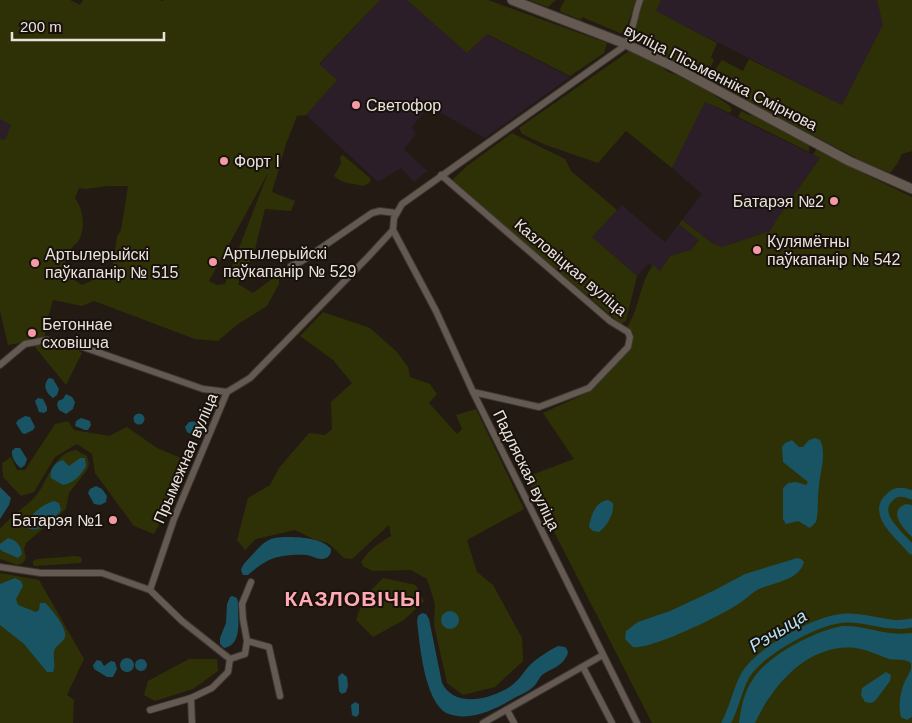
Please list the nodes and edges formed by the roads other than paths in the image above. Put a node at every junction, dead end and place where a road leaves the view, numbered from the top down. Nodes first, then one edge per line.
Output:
1 (512, 0) edge
2 (640, 0) edge
3 (626, 44) junction
4 (441, 175) junction
5 (912, 189) edge
6 (396, 213) junction
7 (392, 230) junction
8 (291, 266) dead end
9 (0, 365) edge
10 (227, 392) junction
11 (473, 392) junction
12 (0, 567) edge
13 (250, 582) dead end
14 (150, 590) junction
15 (247, 641) junction
16 (603, 654) junction
17 (230, 660) junction
18 (584, 667) junction
19 (280, 696) dead end
20 (191, 698) junction
21 (150, 710) dead end
22 (507, 710) junction
23 (192, 723) edge
24 (483, 723) edge
25 (514, 723) edge
26 (612, 723) edge
27 (637, 723) edge

1 - 3 main road, вуліца Пісьменніка Смірнова
2 - 3 street
3 - 4 street
3 - 5 main road, вуліца Пісьменніка Смірнова
4 - 6 street
4 - 11 street, Казловіцкая вуліца
6 - 7 street, Прымежная вуліца
6 - 8 street
7 - 10 street, Прымежная вуліца
7 - 11 street, Падляская вуліца
9 - 10 street
10 - 14 street, Прымежная вуліца
11 - 16 street, Падляская вуліца
12 - 14 street
13 - 15 street
14 - 17 street
15 - 17 street
15 - 19 street
16 - 18 street
16 - 27 street, Падляская вуліца
17 - 20 street
18 - 22 street
18 - 26 street
20 - 21 street
20 - 23 street
22 - 24 street
22 - 25 street

